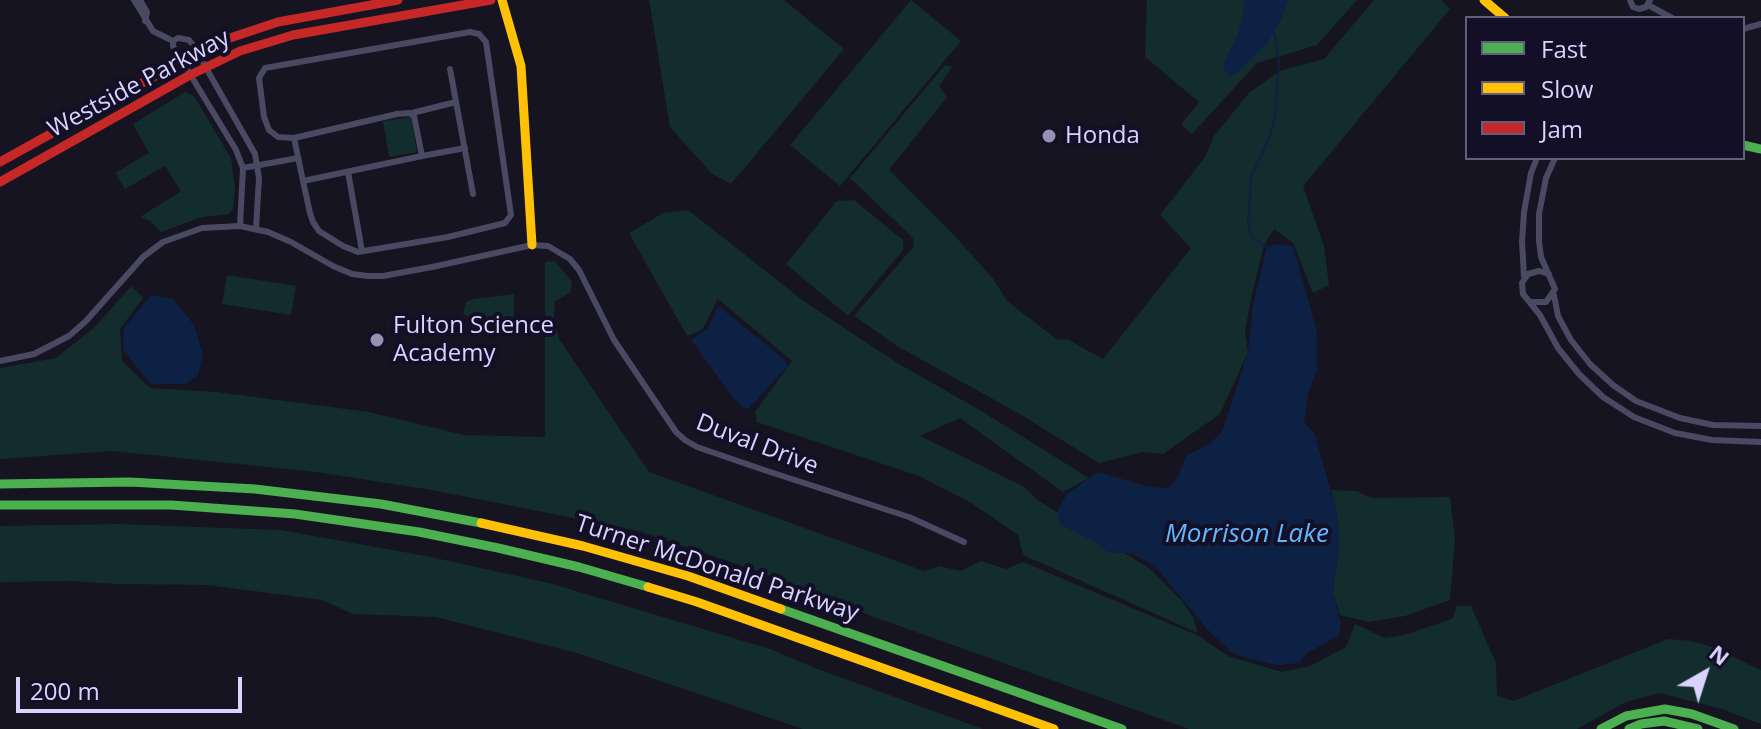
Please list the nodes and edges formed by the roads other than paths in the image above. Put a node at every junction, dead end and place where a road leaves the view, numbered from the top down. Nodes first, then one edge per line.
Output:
1 (136, 0) edge
2 (398, 0) edge
3 (491, 0) edge
4 (502, 0) edge
5 (1484, 0) edge
6 (1630, 0) edge
7 (125, 1) edge
8 (1649, 2) edge
9 (1636, 8) junction
10 (1503, 16) edge
11 (1631, 16) edge
12 (1669, 16) edge
13 (173, 41) junction
14 (196, 53) junction
15 (182, 61) junction
16 (205, 68) junction
17 (450, 69) dead end
18 (190, 75) junction
19 (456, 102) junction
20 (412, 113) junction
21 (294, 138) junction
22 (465, 148) junction
23 (422, 156) junction
24 (298, 158) junction
25 (1536, 160) edge
26 (1554, 160) edge
27 (0, 162) edge
28 (258, 164) junction
29 (243, 168) junction
30 (348, 172) junction
31 (303, 181) junction
32 (0, 182) edge
33 (473, 194) dead end
34 (240, 226) junction
35 (256, 229) junction
36 (532, 245) junction
37 (362, 251) junction
38 (1549, 274) junction
39 (1524, 278) junction
40 (1554, 295) junction
41 (1530, 302) junction
42 (0, 361) edge
43 (1680, 418) junction
44 (1761, 426) edge
45 (1675, 433) junction
46 (1761, 442) edge
47 (0, 484) edge
48 (0, 505) edge
49 (964, 542) dead end
50 (1054, 729) edge
51 (1122, 729) edge
52 (1601, 729) edge
53 (1629, 729) edge
54 (1698, 729) edge
55 (1734, 729) edge

1 - 7 street
1 - 13 street
2 - 14 main road, Westside Parkway
3 - 16 main road, Westside Parkway
4 - 36 main road
5 - 10 main road
6 - 9 street
8 - 9 street
8 - 12 street
9 - 11 street
13 - 14 street
13 - 15 street
14 - 15 main road, Westside Parkway
14 - 16 street
15 - 18 street
15 - 27 main road, Westside Parkway
16 - 18 main road, Westside Parkway
16 - 28 street
17 - 19 street
18 - 29 street
18 - 32 main road, Westside Parkway
19 - 20 street
19 - 22 street
20 - 21 street
20 - 23 street
21 - 24 street
21 - 37 street
22 - 23 street
22 - 33 street
23 - 30 street
24 - 28 street
24 - 31 street
25 - 39 street
26 - 38 street
28 - 29 street
28 - 35 street
29 - 34 street
30 - 31 street
30 - 37 street
31 - 37 street
34 - 35 street
34 - 42 street
35 - 36 street
36 - 49 street, Duval Drive
38 - 39 street
38 - 40 street
39 - 41 street
40 - 41 street
40 - 43 street
41 - 45 street
43 - 44 street
43 - 45 street
45 - 46 street
47 - 51 main road, Turner McDonald Parkway
48 - 50 main road, Turner McDonald Parkway
52 - 55 main road
53 - 54 main road

